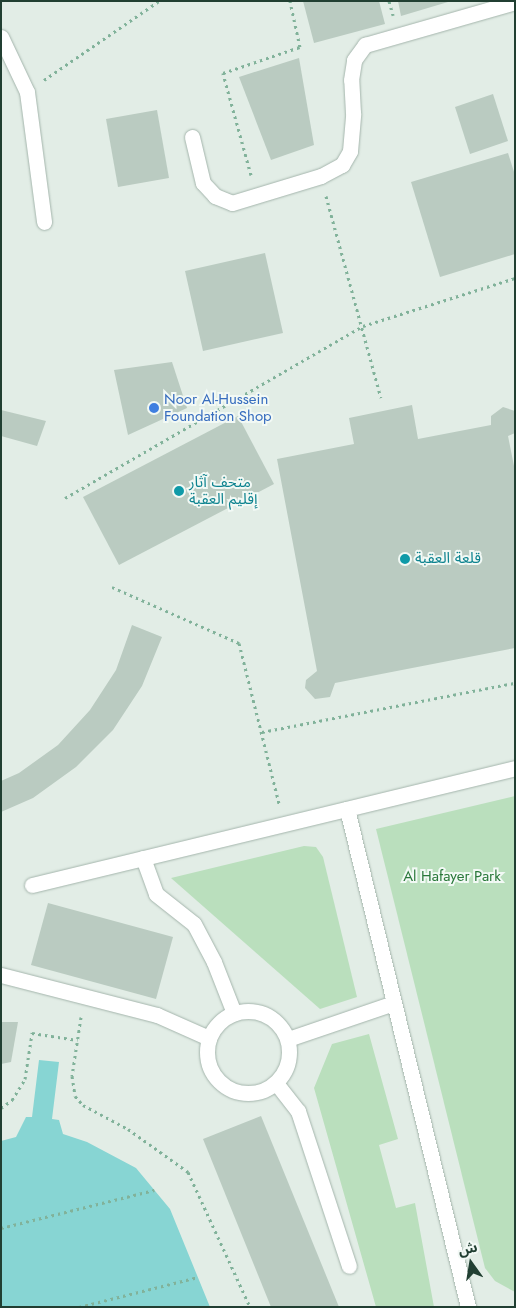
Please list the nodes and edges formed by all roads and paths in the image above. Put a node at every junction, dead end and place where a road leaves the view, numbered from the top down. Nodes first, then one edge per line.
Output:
1 (159, 1) edge
2 (290, 1) edge
3 (515, 2) edge
4 (1, 37) edge
5 (27, 92) junction
6 (192, 137) dead end
7 (321, 176) junction
8 (257, 195) junction
9 (44, 222) dead end
10 (515, 278) edge
11 (363, 326) junction
12 (381, 398) dead end
13 (65, 498) dead end
14 (112, 587) dead end
15 (515, 683) edge
16 (262, 732) junction
17 (515, 768) edge
18 (347, 809) junction
19 (284, 824) junction
20 (143, 858) junction
21 (32, 885) dead end
22 (1, 975) edge
23 (84, 996) junction
24 (394, 1004) junction
25 (234, 1013) junction
26 (209, 1038) junction
27 (288, 1039) junction
28 (77, 1040) junction
29 (276, 1083) junction
30 (1, 1108) edge
31 (154, 1190) dead end
32 (1, 1228) edge
33 (349, 1266) dead end
34 (198, 1277) dead end
35 (79, 1307) edge
36 (250, 1307) edge
37 (468, 1307) edge

1 - 5 path
2 - 8 path
3 - 7 lane
4 - 5 lane
5 - 9 lane
6 - 8 lane
7 - 8 lane
7 - 11 path
10 - 11 path
11 - 12 path
11 - 13 path
14 - 16 path
15 - 16 path
16 - 19 path
17 - 18 lane
18 - 19 lane
18 - 24 lane
19 - 20 lane
20 - 21 lane
20 - 25 lane
22 - 23 lane
23 - 26 lane
23 - 28 path
24 - 27 lane
24 - 37 lane
25 - 26 lane
25 - 27 lane
26 - 29 lane
27 - 29 lane
28 - 30 path
28 - 36 path
29 - 33 lane
31 - 32 path
34 - 35 path

